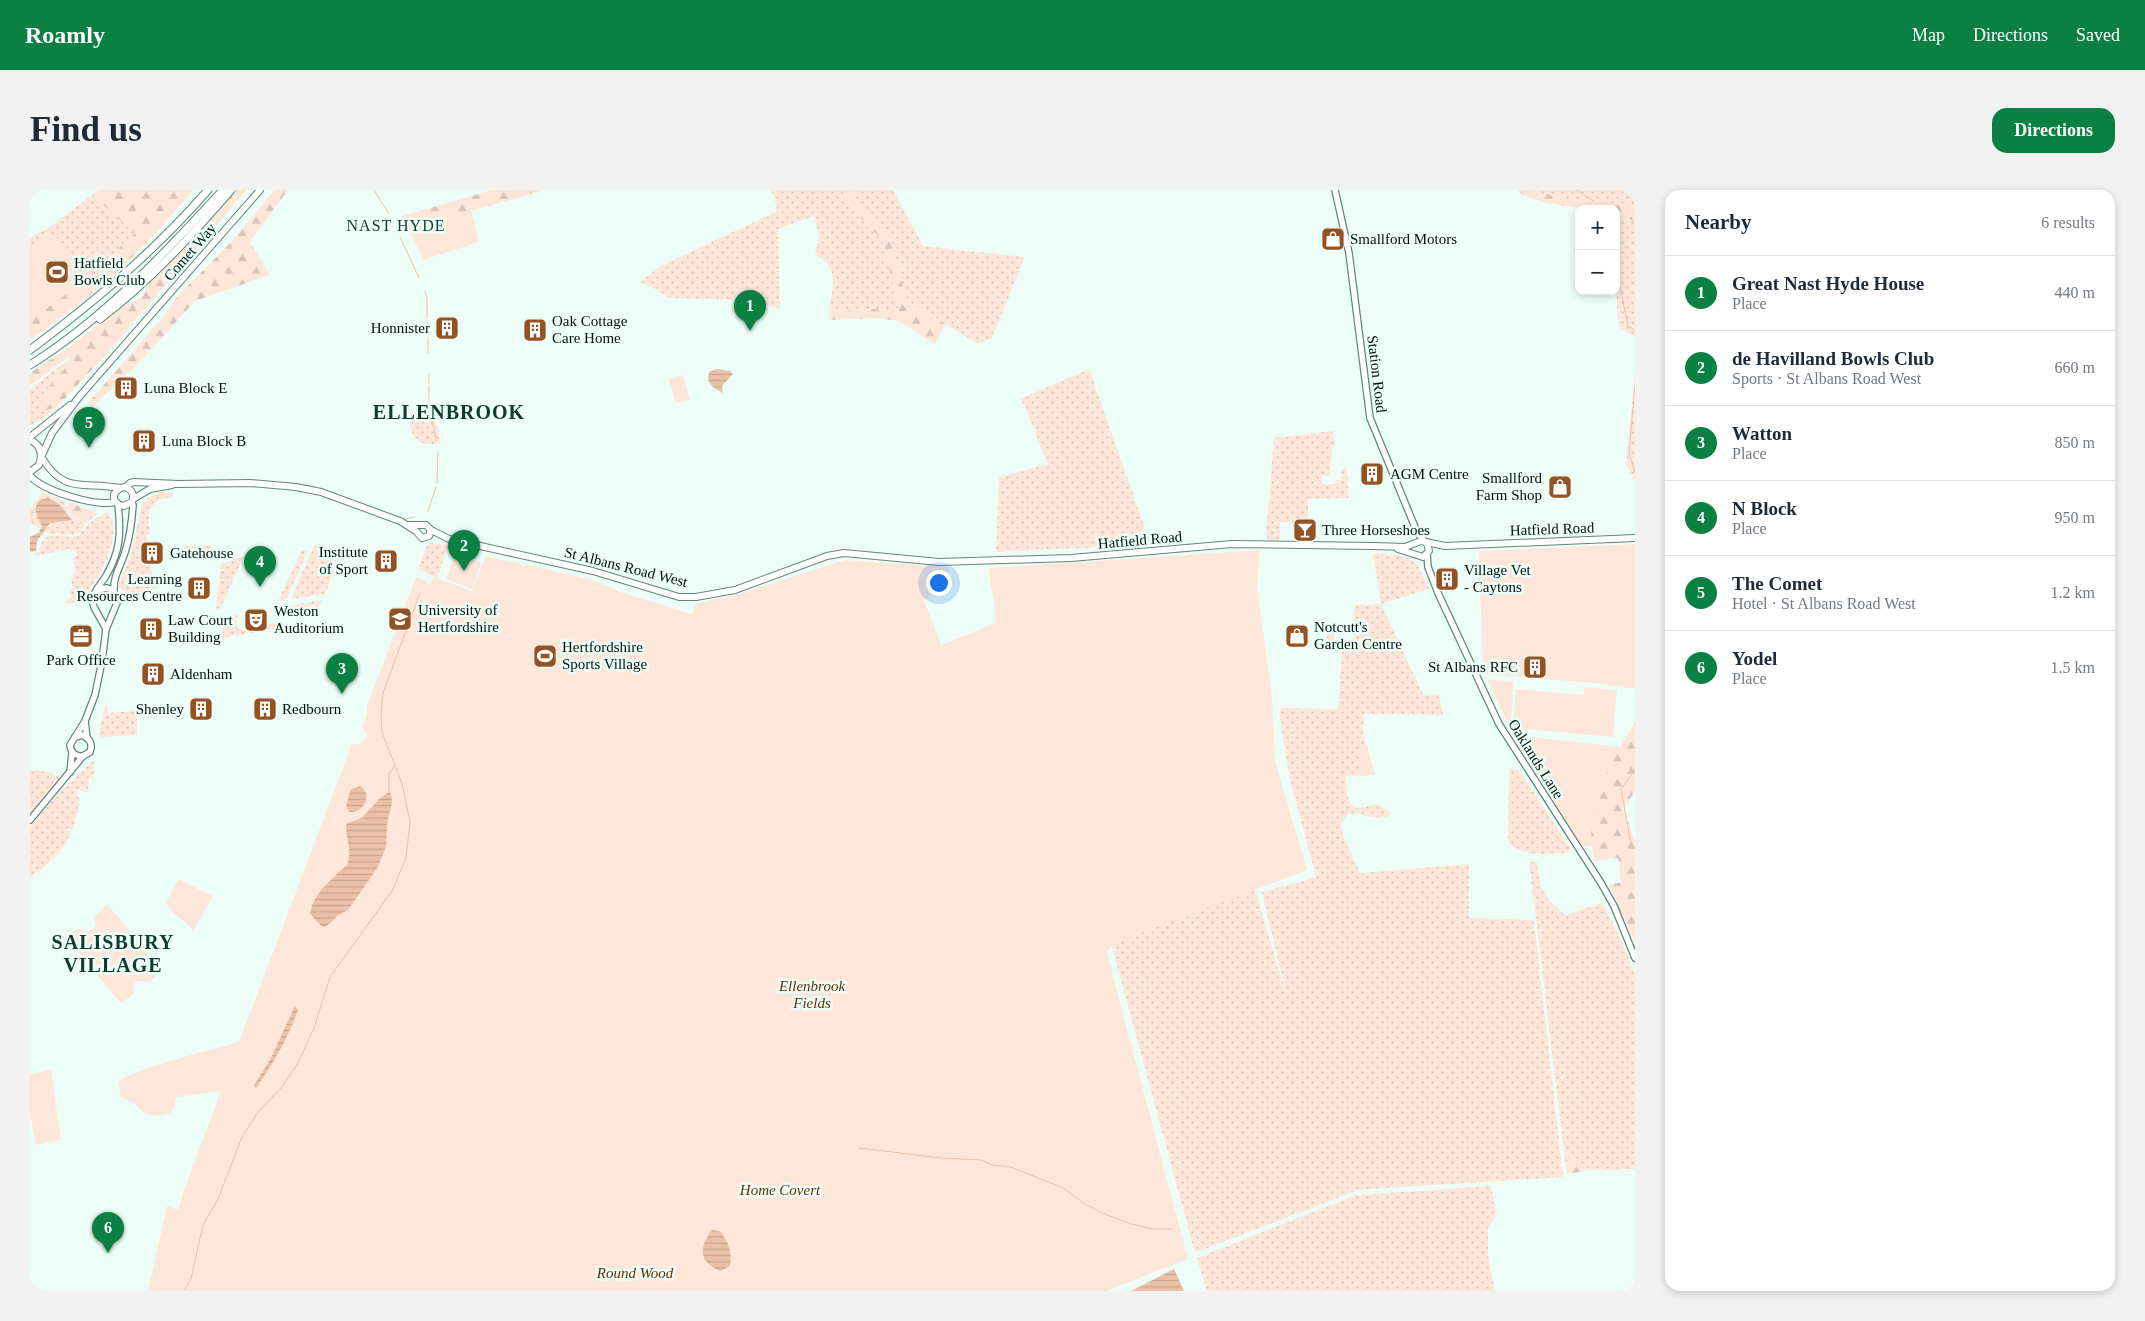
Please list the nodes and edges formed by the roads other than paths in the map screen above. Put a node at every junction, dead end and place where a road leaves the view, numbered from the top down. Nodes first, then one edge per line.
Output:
1 (202, 190) edge
2 (208, 190) edge
3 (224, 190) edge
4 (232, 190) edge
5 (260, 190) edge
6 (1335, 190) edge
7 (168, 233) junction
8 (58, 346) junction
9 (30, 350) edge
10 (30, 365) edge
11 (78, 397) junction
12 (30, 438) edge
13 (42, 456) junction
14 (30, 474) edge
15 (178, 484) junction
16 (123, 488) junction
17 (132, 500) junction
18 (117, 503) junction
19 (418, 528) junction
20 (1417, 532) junction
21 (430, 533) junction
22 (1635, 538) edge
23 (1426, 542) junction
24 (1415, 543) junction
25 (1439, 546) junction
26 (1394, 548) junction
27 (1428, 554) junction
28 (1417, 555) junction
29 (888, 558) joint
30 (1428, 567) junction
31 (97, 590) junction
32 (114, 591) junction
33 (97, 611) junction
34 (112, 611) junction
35 (106, 629) junction
36 (85, 721) junction
37 (74, 737) junction
38 (87, 738) junction
39 (72, 753) junction
40 (83, 756) junction
41 (70, 772) junction
42 (30, 820) edge
43 (1635, 958) edge

1 - 7 highway
2 - 7 highway
3 - 8 highway
4 - 8 highway
5 - 11 main road, Comet Way
6 - 20 street, Station Road
7 - 9 highway
8 - 10 highway
11 - 12 main road, Comet Way
11 - 13 main road, Comet Way
12 - 13 main road, St Albans Road West
13 - 14 main road, Comet Way
13 - 16 main road, St Albans Road West
14 - 18 main road, St Albans Road West
15 - 16 main road, St Albans Road West
15 - 17 main road, St Albans Road West
15 - 19 main road, St Albans Road West
16 - 17 main road
16 - 18 main road
17 - 18 main road, St Albans Road West
17 - 32 street
18 - 31 street
19 - 21 main road, St Albans Road West
19 - 21 main road, St Albans Road West
20 - 23 street, Station Road
20 - 24 street, Station Road
21 - 29 main road, St Albans Road West
22 - 25 main road, Hatfield Road
23 - 24 main road
23 - 25 main road, Hatfield Road
23 - 27 main road
24 - 26 main road, Hatfield Road
24 - 28 main road
25 - 27 main road
26 - 28 main road, Hatfield Road
26 - 29 main road, Hatfield Road
27 - 28 main road
27 - 30 street, Oaklands Lane
28 - 30 street, Oaklands Lane
30 - 43 street, Oaklands Lane
31 - 32 street
31 - 33 street
32 - 34 street
33 - 34 street
33 - 35 street
34 - 35 street
35 - 36 street
36 - 37 street
36 - 38 street
37 - 38 street
37 - 39 street
38 - 40 street
39 - 40 street
39 - 41 street
40 - 41 street
41 - 42 street

